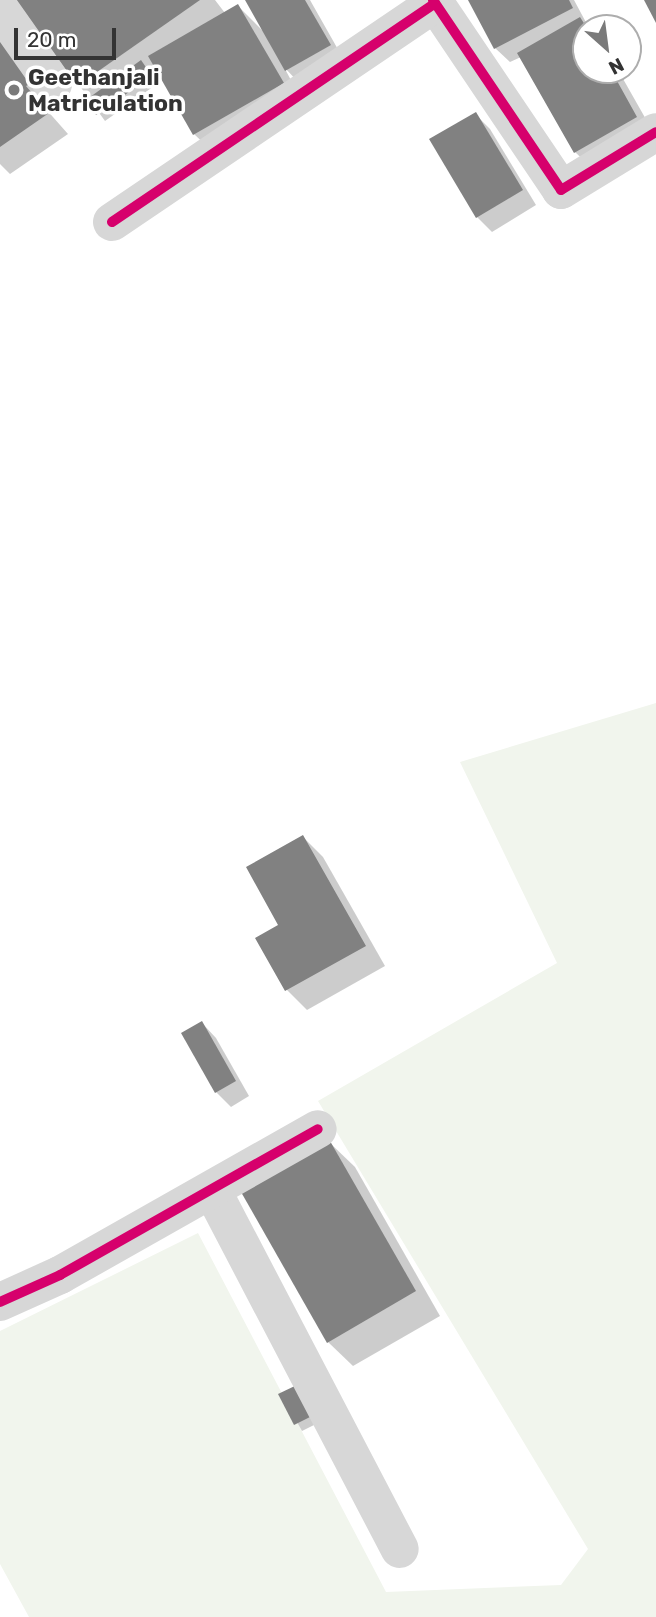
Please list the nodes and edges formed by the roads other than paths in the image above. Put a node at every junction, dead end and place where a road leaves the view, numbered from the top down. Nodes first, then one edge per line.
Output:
1 (443, 4) edge
2 (0, 9) edge
3 (53, 84) dead end
4 (656, 132) edge
5 (112, 222) dead end
6 (318, 1129) dead end
7 (212, 1190) junction
8 (0, 1302) edge
9 (400, 1549) dead end

1 - 4 street
1 - 5 street
2 - 3 street
6 - 7 street
7 - 8 street
7 - 9 street

